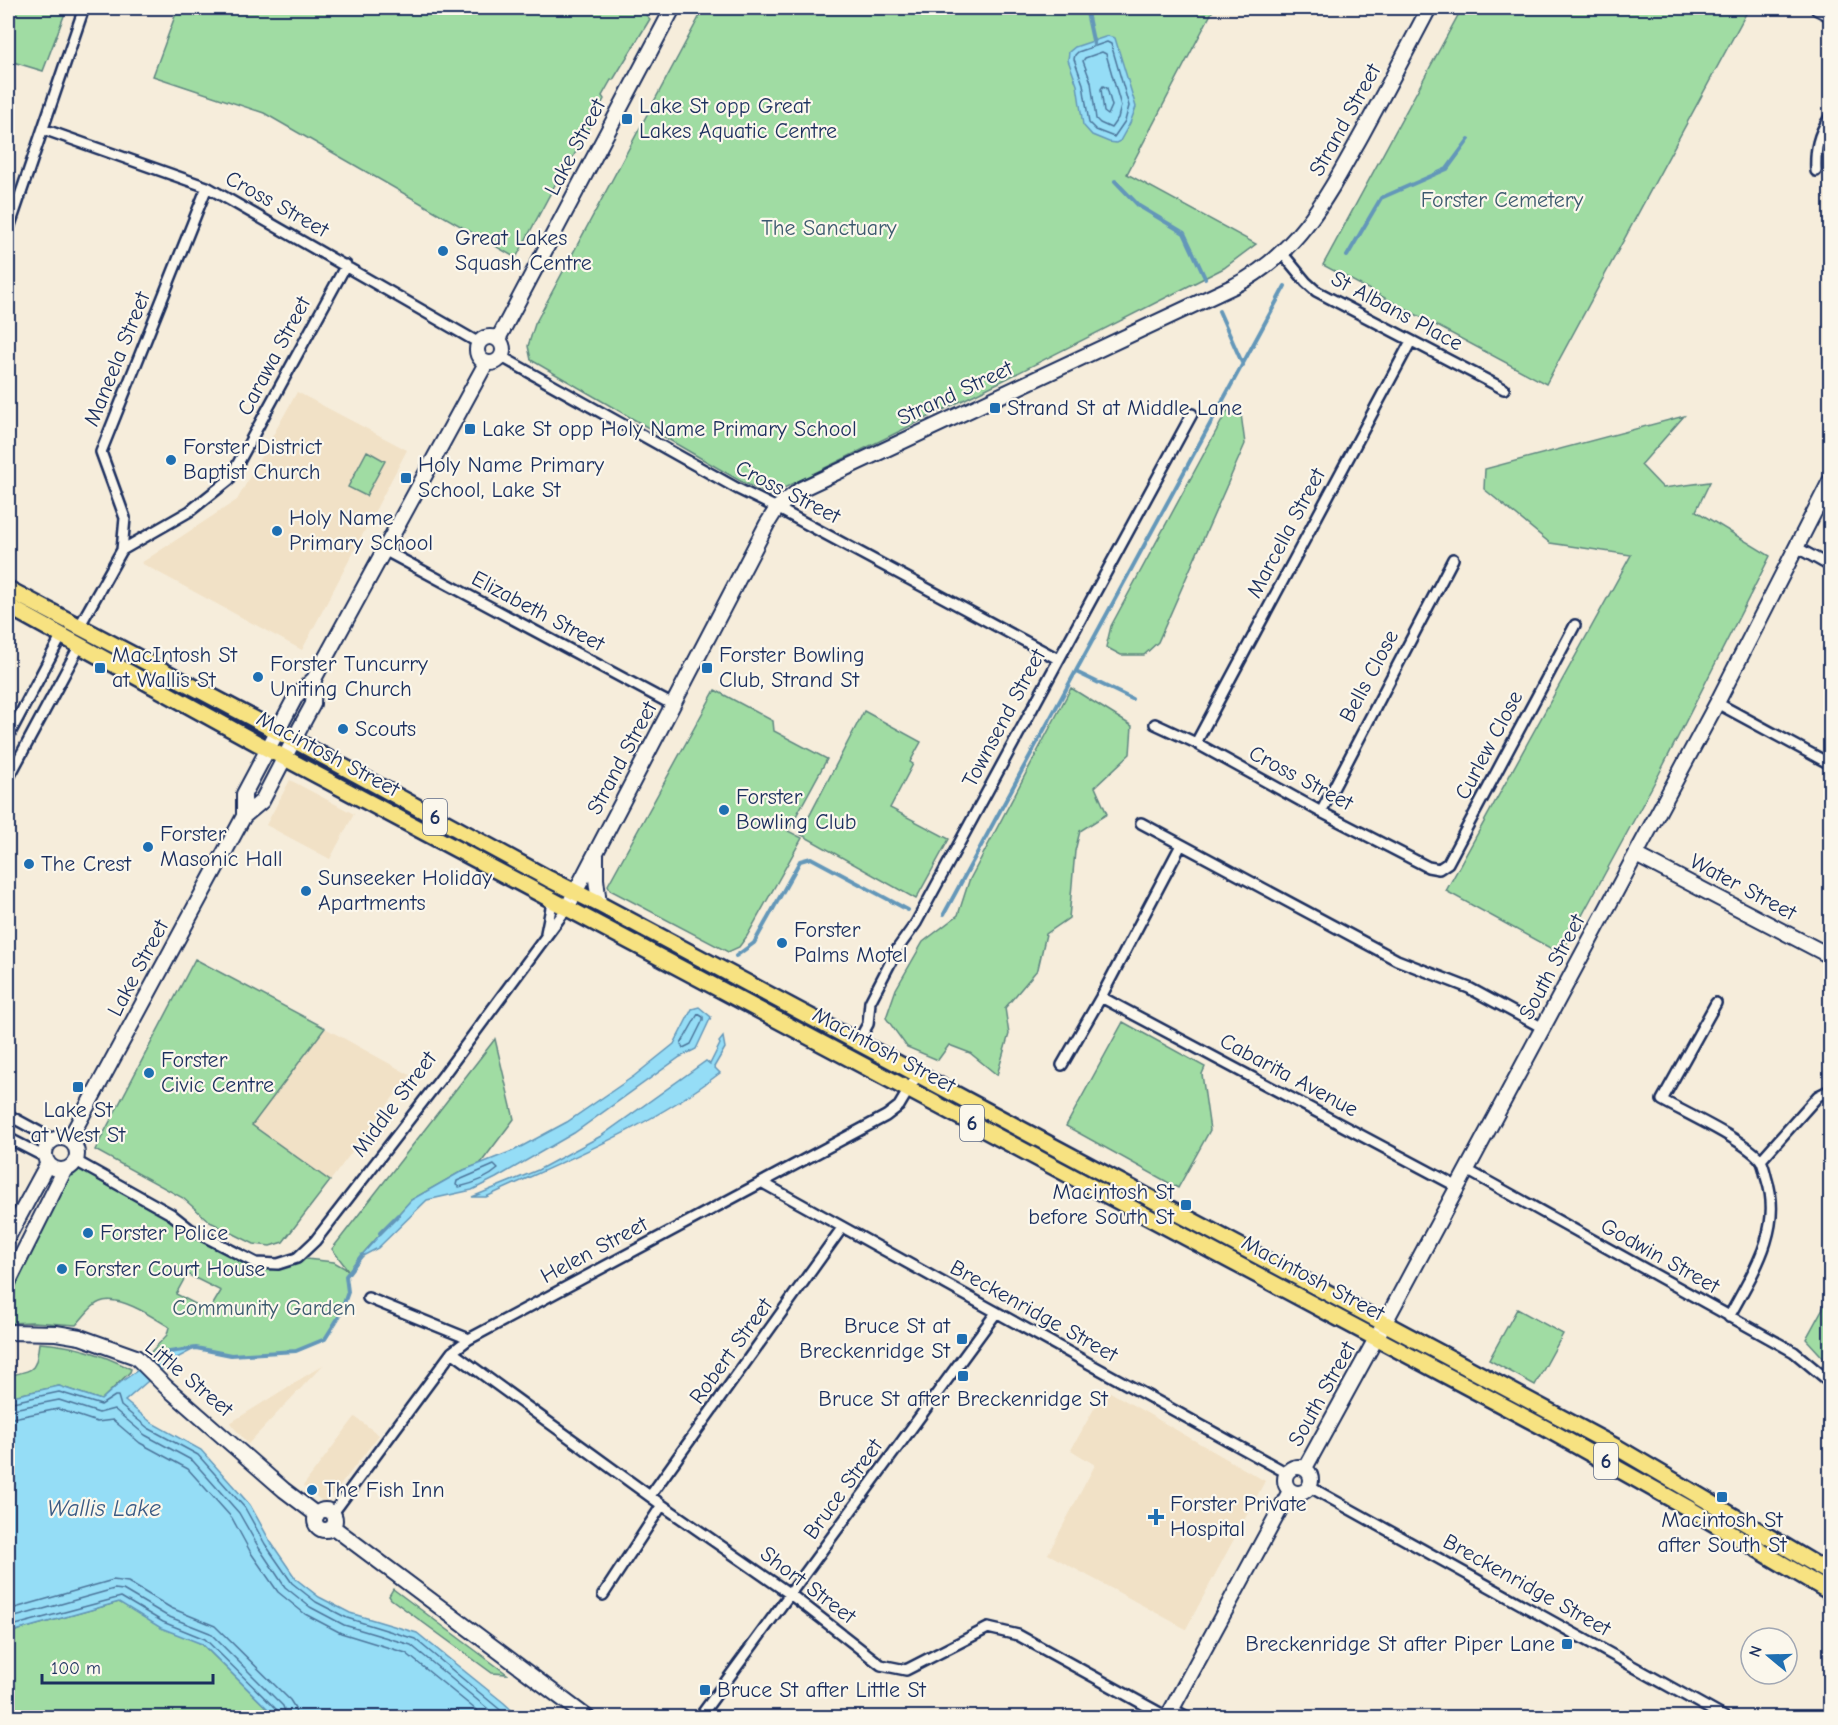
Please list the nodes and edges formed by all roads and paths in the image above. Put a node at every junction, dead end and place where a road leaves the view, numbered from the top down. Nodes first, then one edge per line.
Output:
1 (84, 8) edge
2 (673, 8) edge
3 (1429, 8) edge
4 (1818, 8) edge
5 (1830, 14) edge
6 (1830, 117) edge
7 (43, 129) junction
8 (1816, 171) dead end
9 (207, 187) junction
10 (8, 231) edge
11 (1282, 253) junction
12 (346, 265) junction
13 (498, 339) junction
14 (1411, 341) junction
15 (479, 343) junction
16 (502, 357) junction
17 (486, 363) junction
18 (1504, 389) dead end
19 (1192, 414) dead end
20 (1830, 481) edge
21 (777, 508) junction
22 (1796, 547) junction
23 (122, 549) junction
24 (384, 550) junction
25 (1453, 559) dead end
26 (1830, 566) edge
27 (8, 589) edge
28 (8, 606) edge
29 (1575, 625) dead end
30 (79, 627) junction
31 (62, 635) junction
32 (80, 645) junction
33 (1058, 659) junction
34 (314, 679) junction
35 (1717, 704) junction
36 (673, 705) junction
37 (1155, 724) dead end
38 (277, 732) junction
39 (8, 737) edge
40 (294, 740) junction
41 (1196, 743) junction
42 (268, 748) junction
43 (285, 757) junction
44 (1830, 764) edge
45 (8, 779) edge
46 (1321, 812) junction
47 (244, 816) junction
48 (1141, 823) dead end
49 (1181, 845) junction
50 (596, 853) junction
51 (1636, 855) junction
52 (1428, 867) joint
53 (576, 891) junction
54 (551, 900) junction
55 (599, 904) junction
56 (567, 908) junction
57 (545, 939) junction
58 (1830, 956) edge
59 (1101, 997) junction
60 (1716, 1003) dead end
61 (1544, 1028) junction
62 (858, 1042) junction
63 (1062, 1065) dead end
64 (918, 1074) junction
65 (910, 1090) junction
66 (1830, 1090) edge
67 (8, 1115) edge
68 (8, 1138) edge
69 (54, 1140) junction
70 (69, 1140) junction
71 (46, 1160) junction
72 (1761, 1160) junction
73 (76, 1161) junction
74 (1467, 1170) junction
75 (64, 1171) junction
76 (763, 1183) junction
77 (1458, 1187) junction
78 (842, 1228) junction
79 (8, 1237) edge
80 (8, 1283) edge
81 (368, 1298) dead end
82 (996, 1313) junction
83 (1729, 1317) junction
84 (1385, 1323) junction
85 (8, 1332) edge
86 (1377, 1337) junction
87 (469, 1339) junction
88 (452, 1352) junction
89 (1830, 1382) edge
90 (1305, 1468) junction
91 (1287, 1473) junction
92 (1310, 1487) junction
93 (1290, 1491) junction
94 (650, 1496) junction
95 (662, 1505) junction
96 (333, 1520) junction
97 (1830, 1572) edge
98 (1830, 1592) edge
99 (790, 1594) junction
100 (603, 1595) dead end
101 (1169, 1714) edge
102 (588, 1718) edge
103 (699, 1718) edge
104 (1189, 1718) edge
105 (1726, 1718) edge

1 - 7 street
2 - 13 street, Lake Street
3 - 11 street, Strand Street
4 - 5 street
6 - 8 street
7 - 9 street, Cross Street
7 - 10 street
9 - 12 street, Cross Street
9 - 23 street, Maneela Street
11 - 14 street, St Albans Place
11 - 21 street, Strand Street
12 - 15 street, Cross Street
12 - 23 street, Carawa Street
13 - 15 street
13 - 16 street
14 - 18 street, St Albans Place
14 - 41 street, Marcella Street
15 - 17 street
16 - 17 street
16 - 21 street, Cross Street
17 - 24 street, Lake Street
19 - 33 street, Townsend Street
20 - 22 street, South Street
21 - 33 street, Cross Street
21 - 36 street, Strand Street
22 - 26 street
22 - 35 street, South Street
23 - 30 street
24 - 34 street, Lake Street
24 - 36 street, Elizabeth Street
25 - 46 street, Bells Close
27 - 30 main road, Macintosh Street / 6
28 - 31 main road, Macintosh Street / 6
29 - 52 street, Curlew Close
30 - 38 main road, Macintosh Street / 6
31 - 32 main road, Macintosh Street / 6
31 - 39 street
32 - 42 main road, Macintosh Street / 6
32 - 45 street
33 - 62 street, Townsend Street
34 - 38 street, Lake Street
34 - 40 street, Lake Street
35 - 44 street
35 - 51 street, South Street
36 - 50 street, Strand Street
37 - 41 street, Cross Street
38 - 40 main road, Macintosh Street / 6
38 - 42 street, Lake Street
40 - 43 street, Lake Street
40 - 53 main road, Macintosh Street / 6
41 - 46 street, Cross Street
42 - 43 main road, Macintosh Street / 6
42 - 47 street, Lake Street
43 - 47 street, Lake Street
43 - 54 main road, Macintosh Street / 6
46 - 52 street, Cross Street
47 - 70 street, Lake Street
48 - 49 street
49 - 59 street
49 - 61 street
50 - 53 street, Strand Street
50 - 55 street
51 - 58 street, Water Street
51 - 61 street, South Street
53 - 55 main road, Macintosh Street / 6
53 - 56 street, Middle Street
54 - 56 main road, Macintosh Street / 6
54 - 57 street, Middle Street
55 - 62 main road, Macintosh Street / 6
56 - 57 street, Middle Street
56 - 65 main road, Macintosh Street / 6
57 - 73 street, Middle Street
59 - 63 street
59 - 77 street, Cabarita Avenue
60 - 72 street
61 - 74 street, South Street
62 - 64 main road, Macintosh Street / 6
64 - 65 street, Helen Street
64 - 84 main road, Macintosh Street / 6
65 - 76 street, Helen Street
65 - 86 main road, Macintosh Street / 6
66 - 72 street
67 - 69 street
68 - 71 street
69 - 70 street
69 - 71 street
70 - 73 street
71 - 75 street
71 - 79 street
72 - 83 street
73 - 75 street
74 - 77 street, South Street
74 - 83 street, Godwin Street
75 - 80 street
76 - 78 street, Breckenridge Street
76 - 87 street, Helen Street
77 - 84 street, South Street
78 - 82 street, Breckenridge Street
78 - 94 street, Robert Street
81 - 87 street
82 - 91 street, Breckenridge Street
82 - 99 street, Bruce Street
83 - 89 street, Godwin Street
84 - 86 street, South Street
84 - 97 main road, Macintosh Street / 6
85 - 96 street, Little Street
86 - 90 street, South Street
86 - 98 main road, Macintosh Street / 6
87 - 88 street, Helen Street
88 - 94 street, Short Street
88 - 96 street, Helen Street
90 - 91 street
90 - 92 street
91 - 93 street
92 - 93 street
92 - 105 street, Breckenridge Street
93 - 101 street
94 - 95 street, Short Street
95 - 99 street, Short Street
95 - 100 street
96 - 102 street
99 - 101 street, Short Street
99 - 103 street, Bruce Street
101 - 104 street, Short Street

